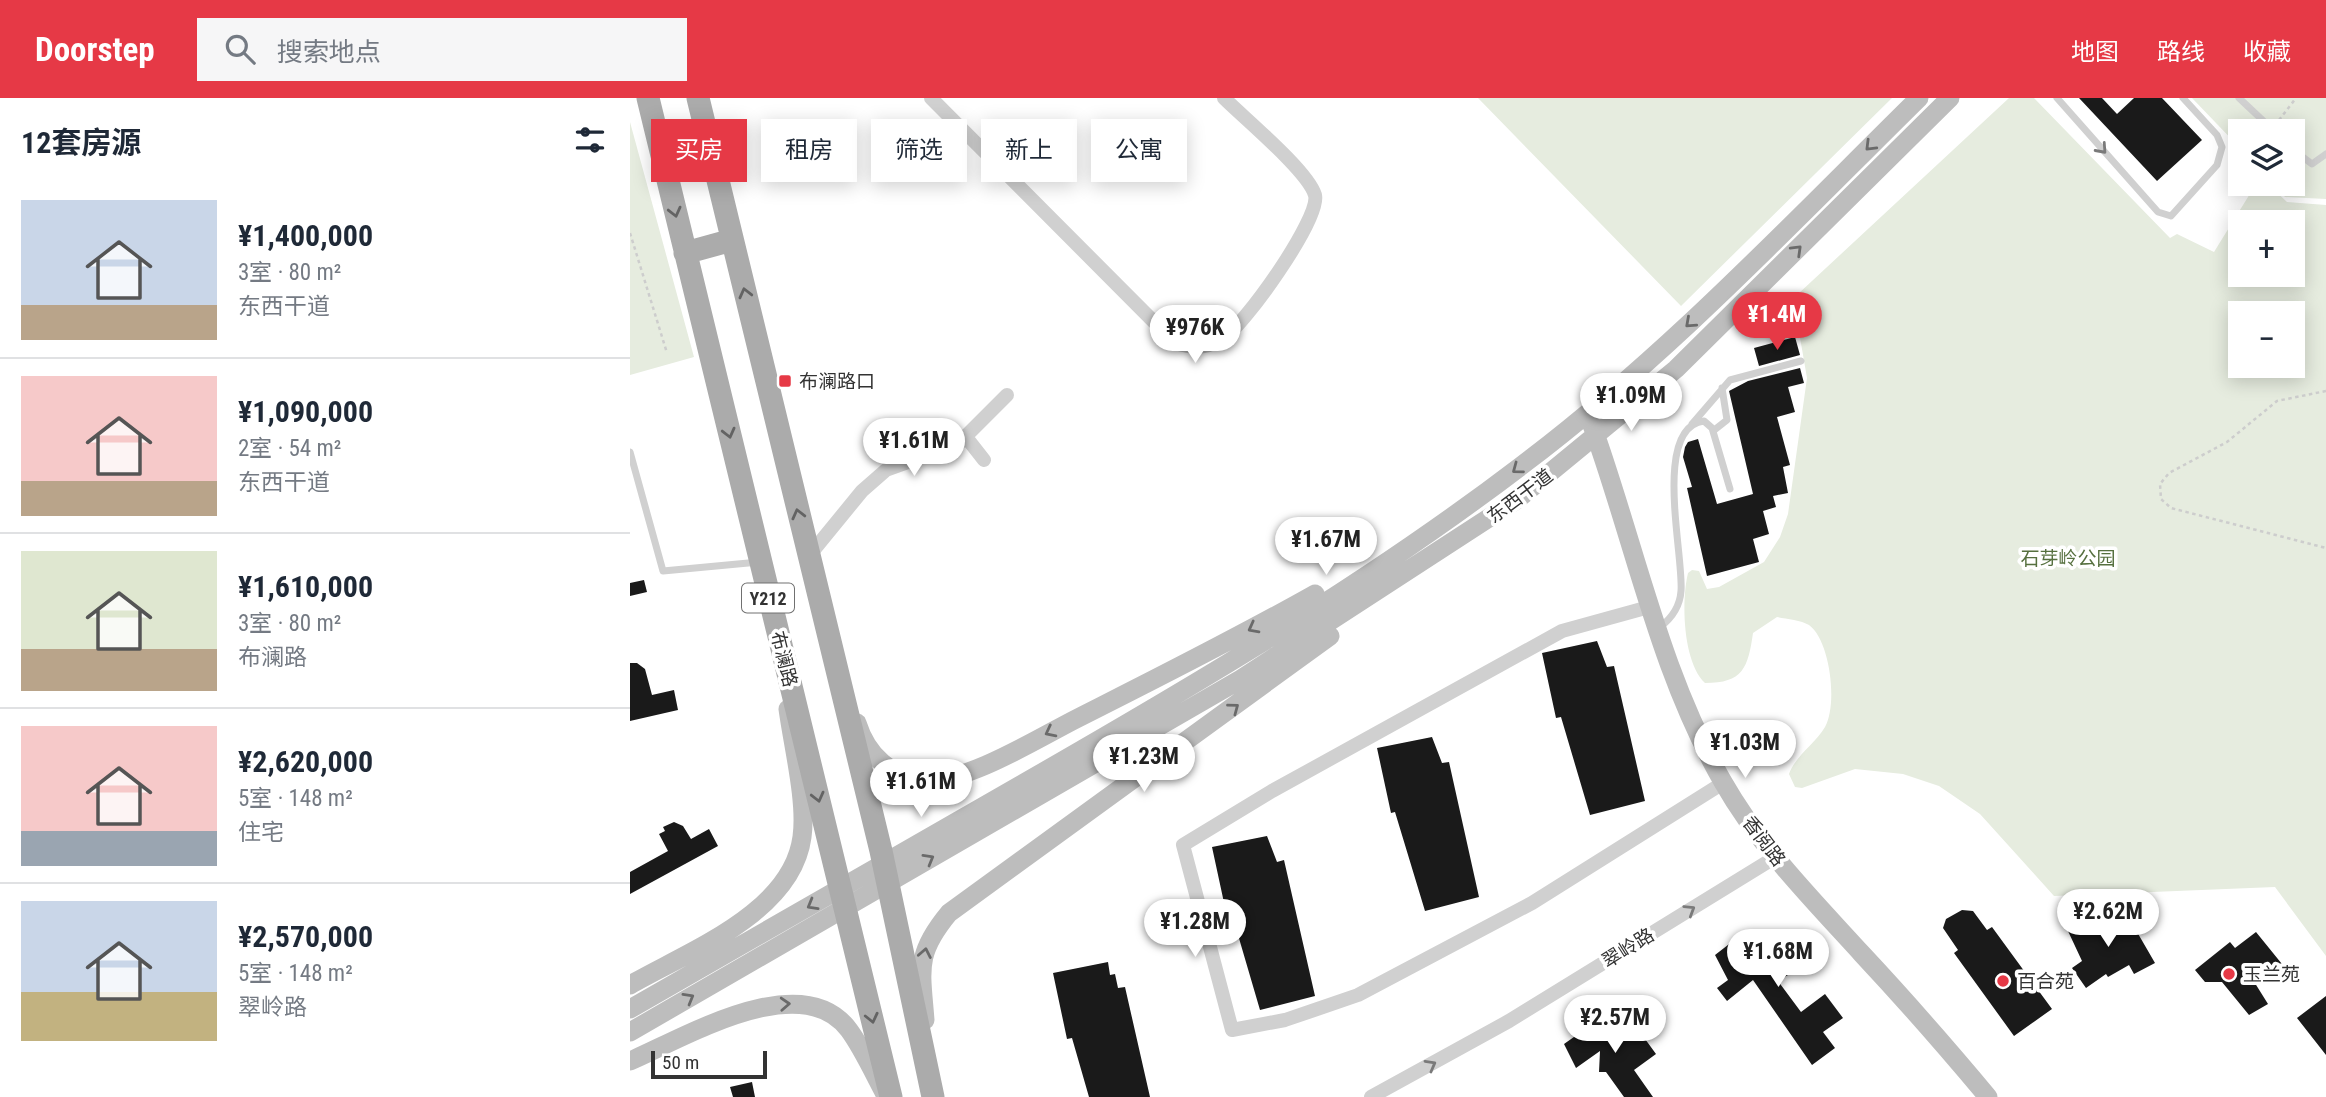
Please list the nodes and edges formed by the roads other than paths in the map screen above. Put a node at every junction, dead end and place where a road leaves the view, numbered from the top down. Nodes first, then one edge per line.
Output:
1 (648, 98) edge
2 (698, 98) edge
3 (931, 98) edge
4 (1224, 98) edge
5 (1919, 98) edge
6 (1950, 98) edge
7 (2057, 98) edge
8 (2183, 98) edge
9 (2239, 98) edge
10 (2261, 119) edge
11 (2326, 154) edge
12 (2305, 159) edge
13 (732, 240) junction
14 (685, 253) junction
15 (1801, 361) dead end
16 (1722, 388) junction
17 (1007, 395) dead end
18 (1588, 413) junction
19 (1692, 425) junction
20 (1713, 431) junction
21 (1596, 436) junction
22 (966, 437) junction
23 (630, 452) edge
24 (984, 460) dead end
25 (1730, 489) dead end
26 (1441, 524) junction
27 (1452, 545) junction
28 (808, 557) junction
29 (760, 562) junction
30 (1649, 607) junction
31 (826, 628) junction
32 (1657, 629) junction
33 (778, 635) junction
34 (1237, 671) junction
35 (1723, 783) junction
36 (1774, 858) junction
37 (630, 985) edge
38 (630, 1009) edge
39 (630, 1032) edge
40 (630, 1061) edge
41 (933, 1096) edge
42 (888, 1097) edge
43 (1371, 1097) edge
44 (1988, 1097) edge

1 -> 14 main road, 布澜路 / Y212
2 - 13 main road, Y212
3 - 4 street
5 -> 18 main road, 东西干道
21 -> 6 main road, 东西干道
7 -> 8 lane
9 - 10 lane
11 - 12 lane
13 - 14 main road
28 -> 13 main road, Y212
14 -> 29 main road, 布澜路 / Y212
15 - 16 lane
16 - 19 lane
16 - 20 lane
17 - 22 street
18 - 21 main road, 香阅路
18 -> 26 main road, 东西干道
19 - 20 lane
19 - 32 lane
20 - 25 lane
21 - 27 main road, 东西干道
21 - 30 main road, 香阅路
22 - 24 street
22 - 28 street
23 - 29 lane
26 -> 31 main road
26 - 34 main road, 东西干道
27 - 34 main road, 东西干道
41 -> 27 main road
28 - 31 main road, Y212
29 - 33 main road, 布澜路 / Y212
30 - 32 main road, 香阅路
30 - 35 street
31 - 41 main road, Y212
32 - 35 main road, 香阅路
33 - 37 main road
33 -> 42 main road, 布澜路 / Y212
34 -> 38 main road
39 -> 34 main road
35 - 36 main road, 香阅路
43 -> 36 street, 翠岭路
36 - 44 main road, 香阅路
40 -> 42 main road

